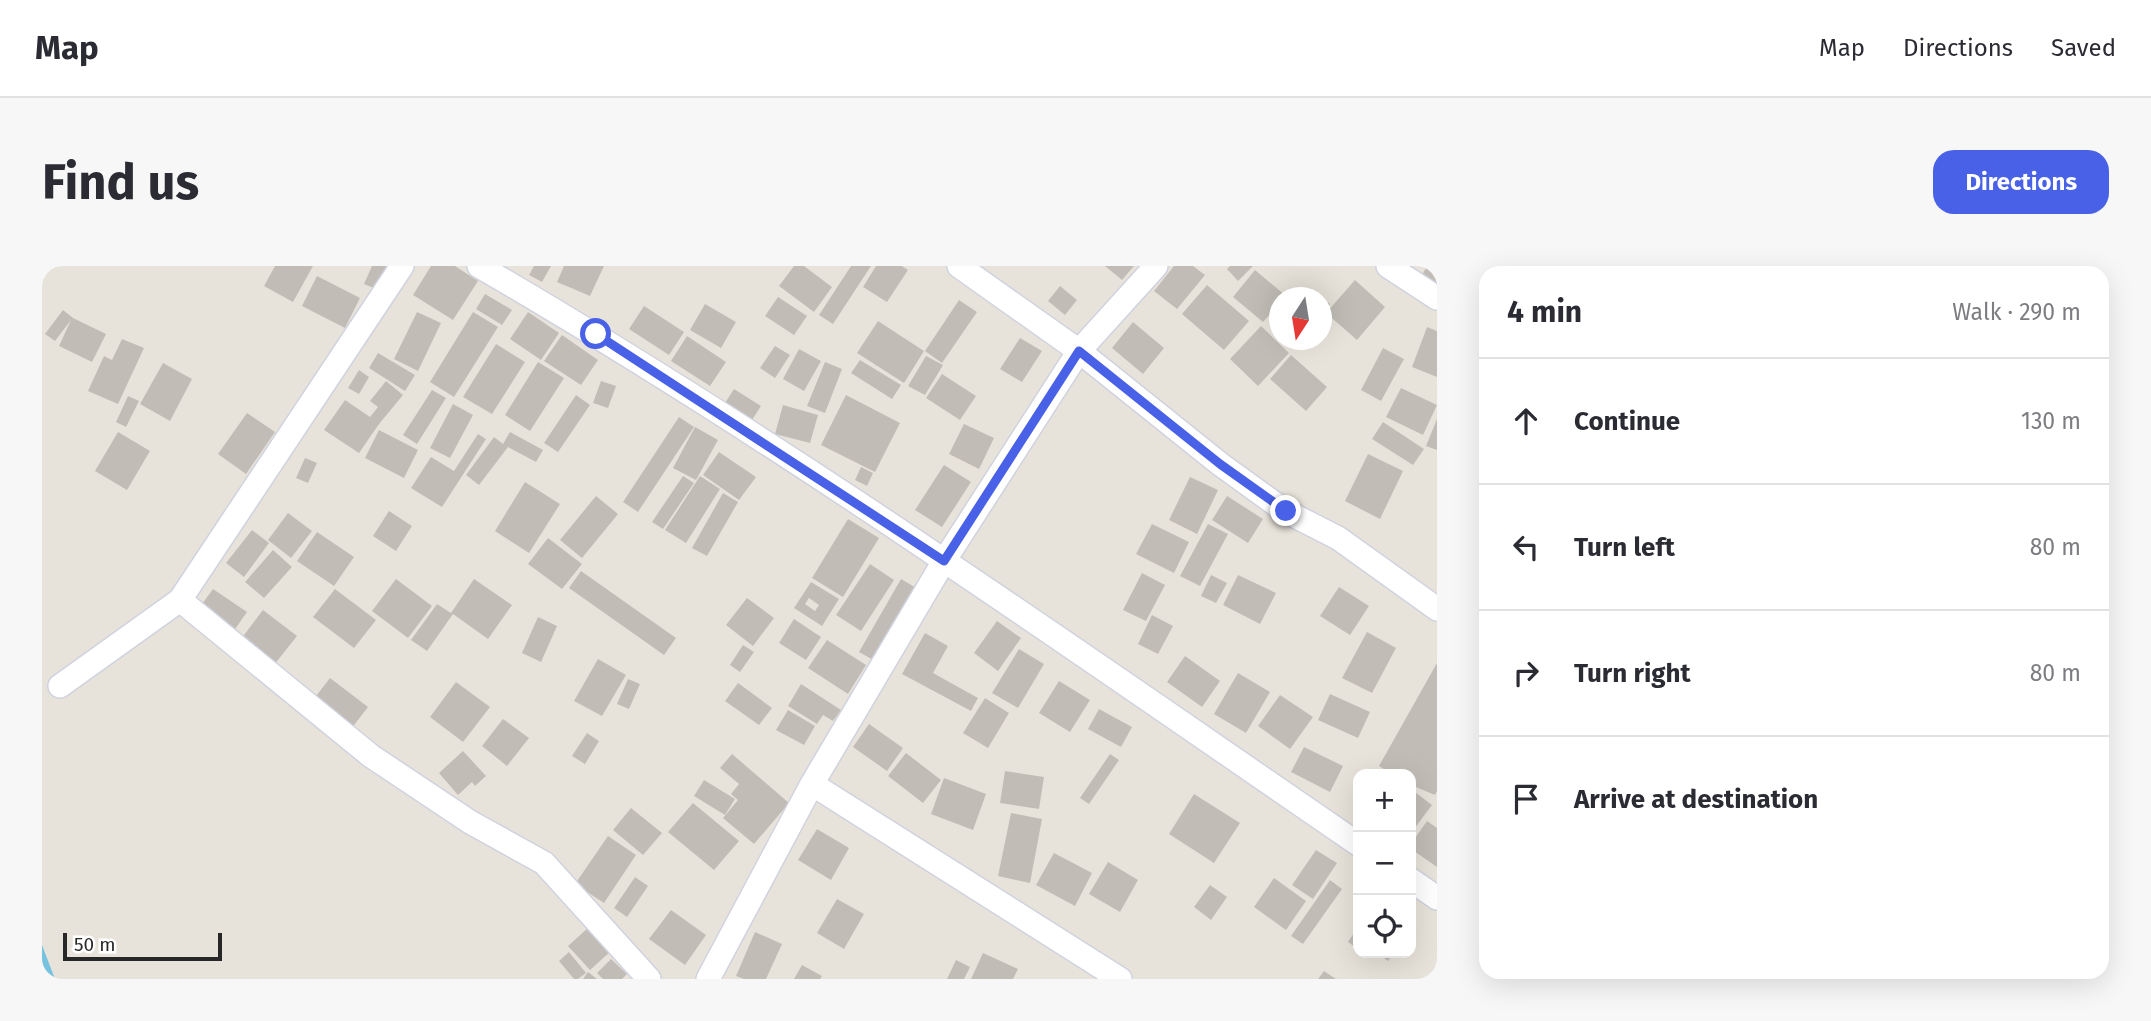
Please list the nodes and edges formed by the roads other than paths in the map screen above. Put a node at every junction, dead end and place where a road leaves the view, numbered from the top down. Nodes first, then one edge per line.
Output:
1 (401, 266) edge
2 (479, 266) edge
3 (959, 266) edge
4 (1156, 266) edge
5 (1388, 266) edge
6 (1437, 298) edge
7 (1079, 351) junction
8 (944, 561) junction
9 (180, 600) junction
10 (1437, 609) edge
11 (60, 686) dead end
12 (812, 784) junction
13 (1353, 841) edge
14 (1416, 883) edge
15 (1437, 898) edge
16 (649, 979) edge
17 (708, 979) edge
18 (1120, 979) edge

1 - 9 street
2 - 8 street
3 - 7 street
4 - 7 street
5 - 6 street
7 - 8 street
7 - 10 street
8 - 12 street
8 - 13 street
9 - 11 street
9 - 16 street
12 - 17 street
12 - 18 street
14 - 15 street

